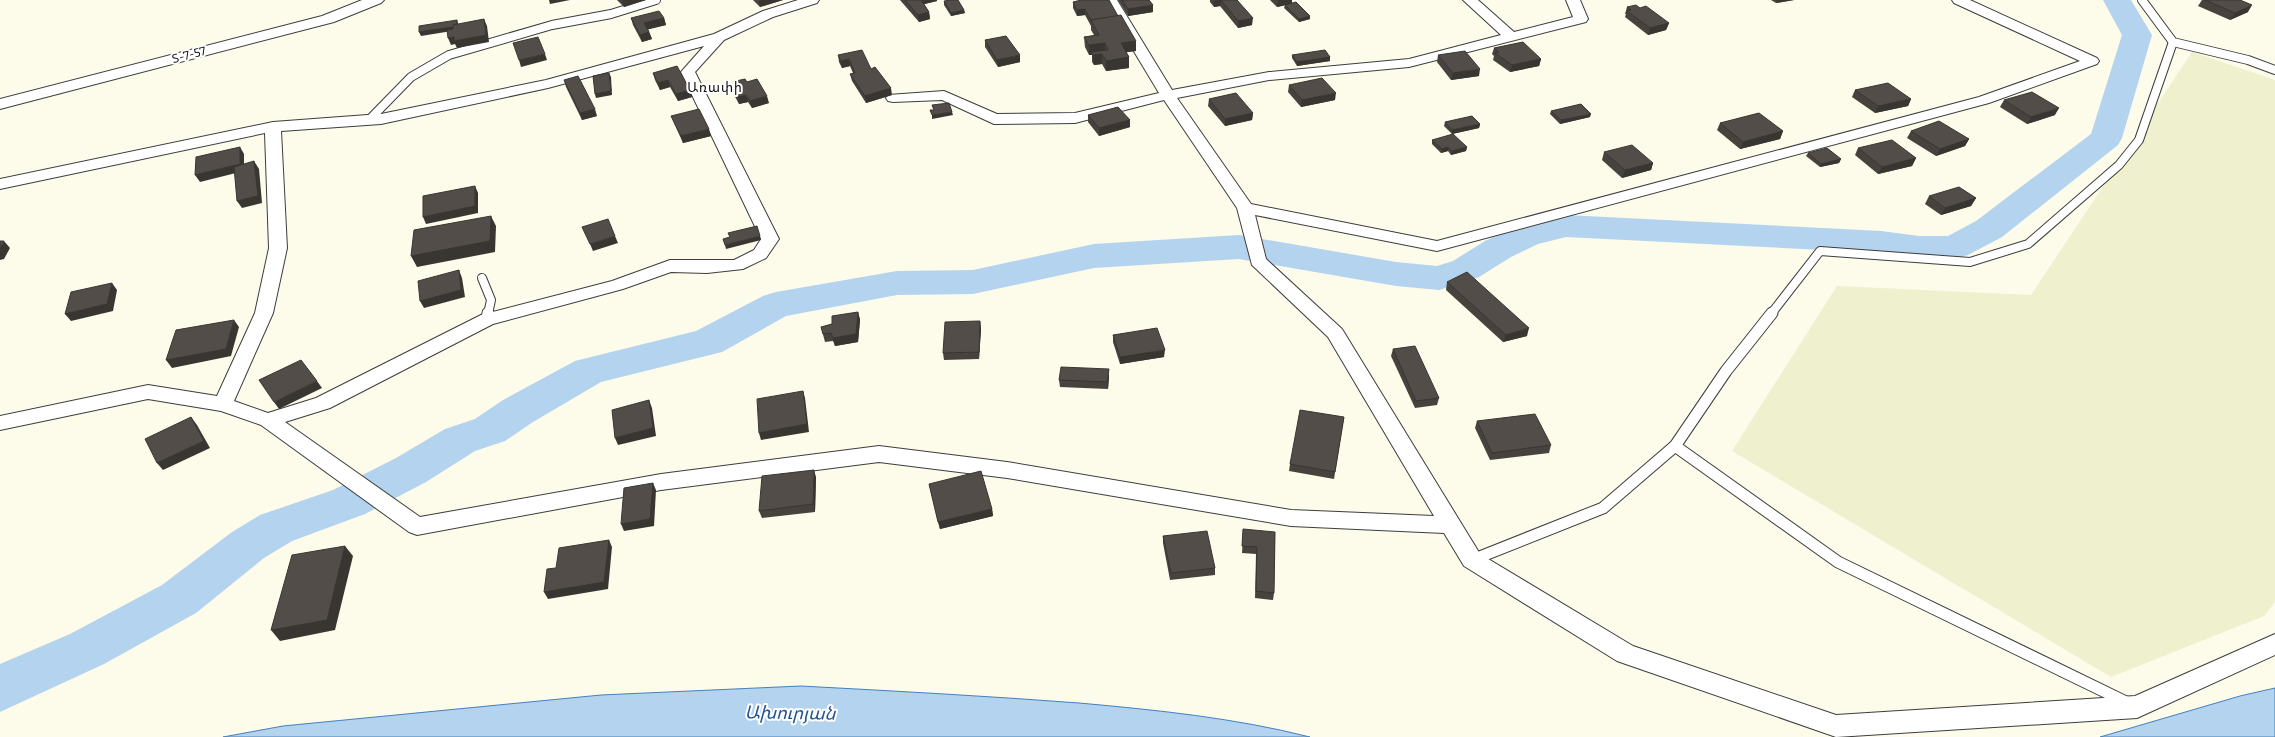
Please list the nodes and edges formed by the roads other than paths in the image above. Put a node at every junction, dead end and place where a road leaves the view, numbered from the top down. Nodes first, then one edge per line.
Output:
1 (376, 0) edge
2 (656, 0) edge
3 (812, 0) edge
4 (1110, 0) edge
5 (1470, 0) edge
6 (1573, 0) edge
7 (1959, 0) edge
8 (2142, 0) edge
9 (719, 37) junction
10 (1513, 38) junction
11 (2172, 42) junction
12 (2275, 70) edge
13 (1168, 95) junction
14 (893, 98) dead end
15 (0, 104) edge
16 (369, 120) junction
17 (273, 127) junction
18 (0, 184) edge
19 (1245, 208) junction
20 (482, 278) dead end
21 (487, 320) junction
22 (223, 404) junction
23 (268, 420) junction
24 (0, 423) edge
25 (1675, 446) junction
26 (1450, 525) junction
27 (1472, 560) junction
28 (2275, 644) edge
29 (2136, 707) junction

1 - 15 street, Տ-7-57 / Տ-7-57
2 - 16 lane
3 - 9 street
4 - 13 street
5 - 10 street
6 - 10 street
7 - 19 street
8 - 11 lane
9 - 16 street
9 - 21 street
10 - 13 street
11 - 12 lane
11 - 25 lane
13 - 14 street
13 - 19 street
16 - 17 street
17 - 18 street
17 - 22 street
19 - 26 street
20 - 21 lane
21 - 23 street
22 - 23 street
22 - 24 street
23 - 26 street
25 - 27 lane
25 - 29 lane
26 - 27 street
27 - 29 street
28 - 29 street

